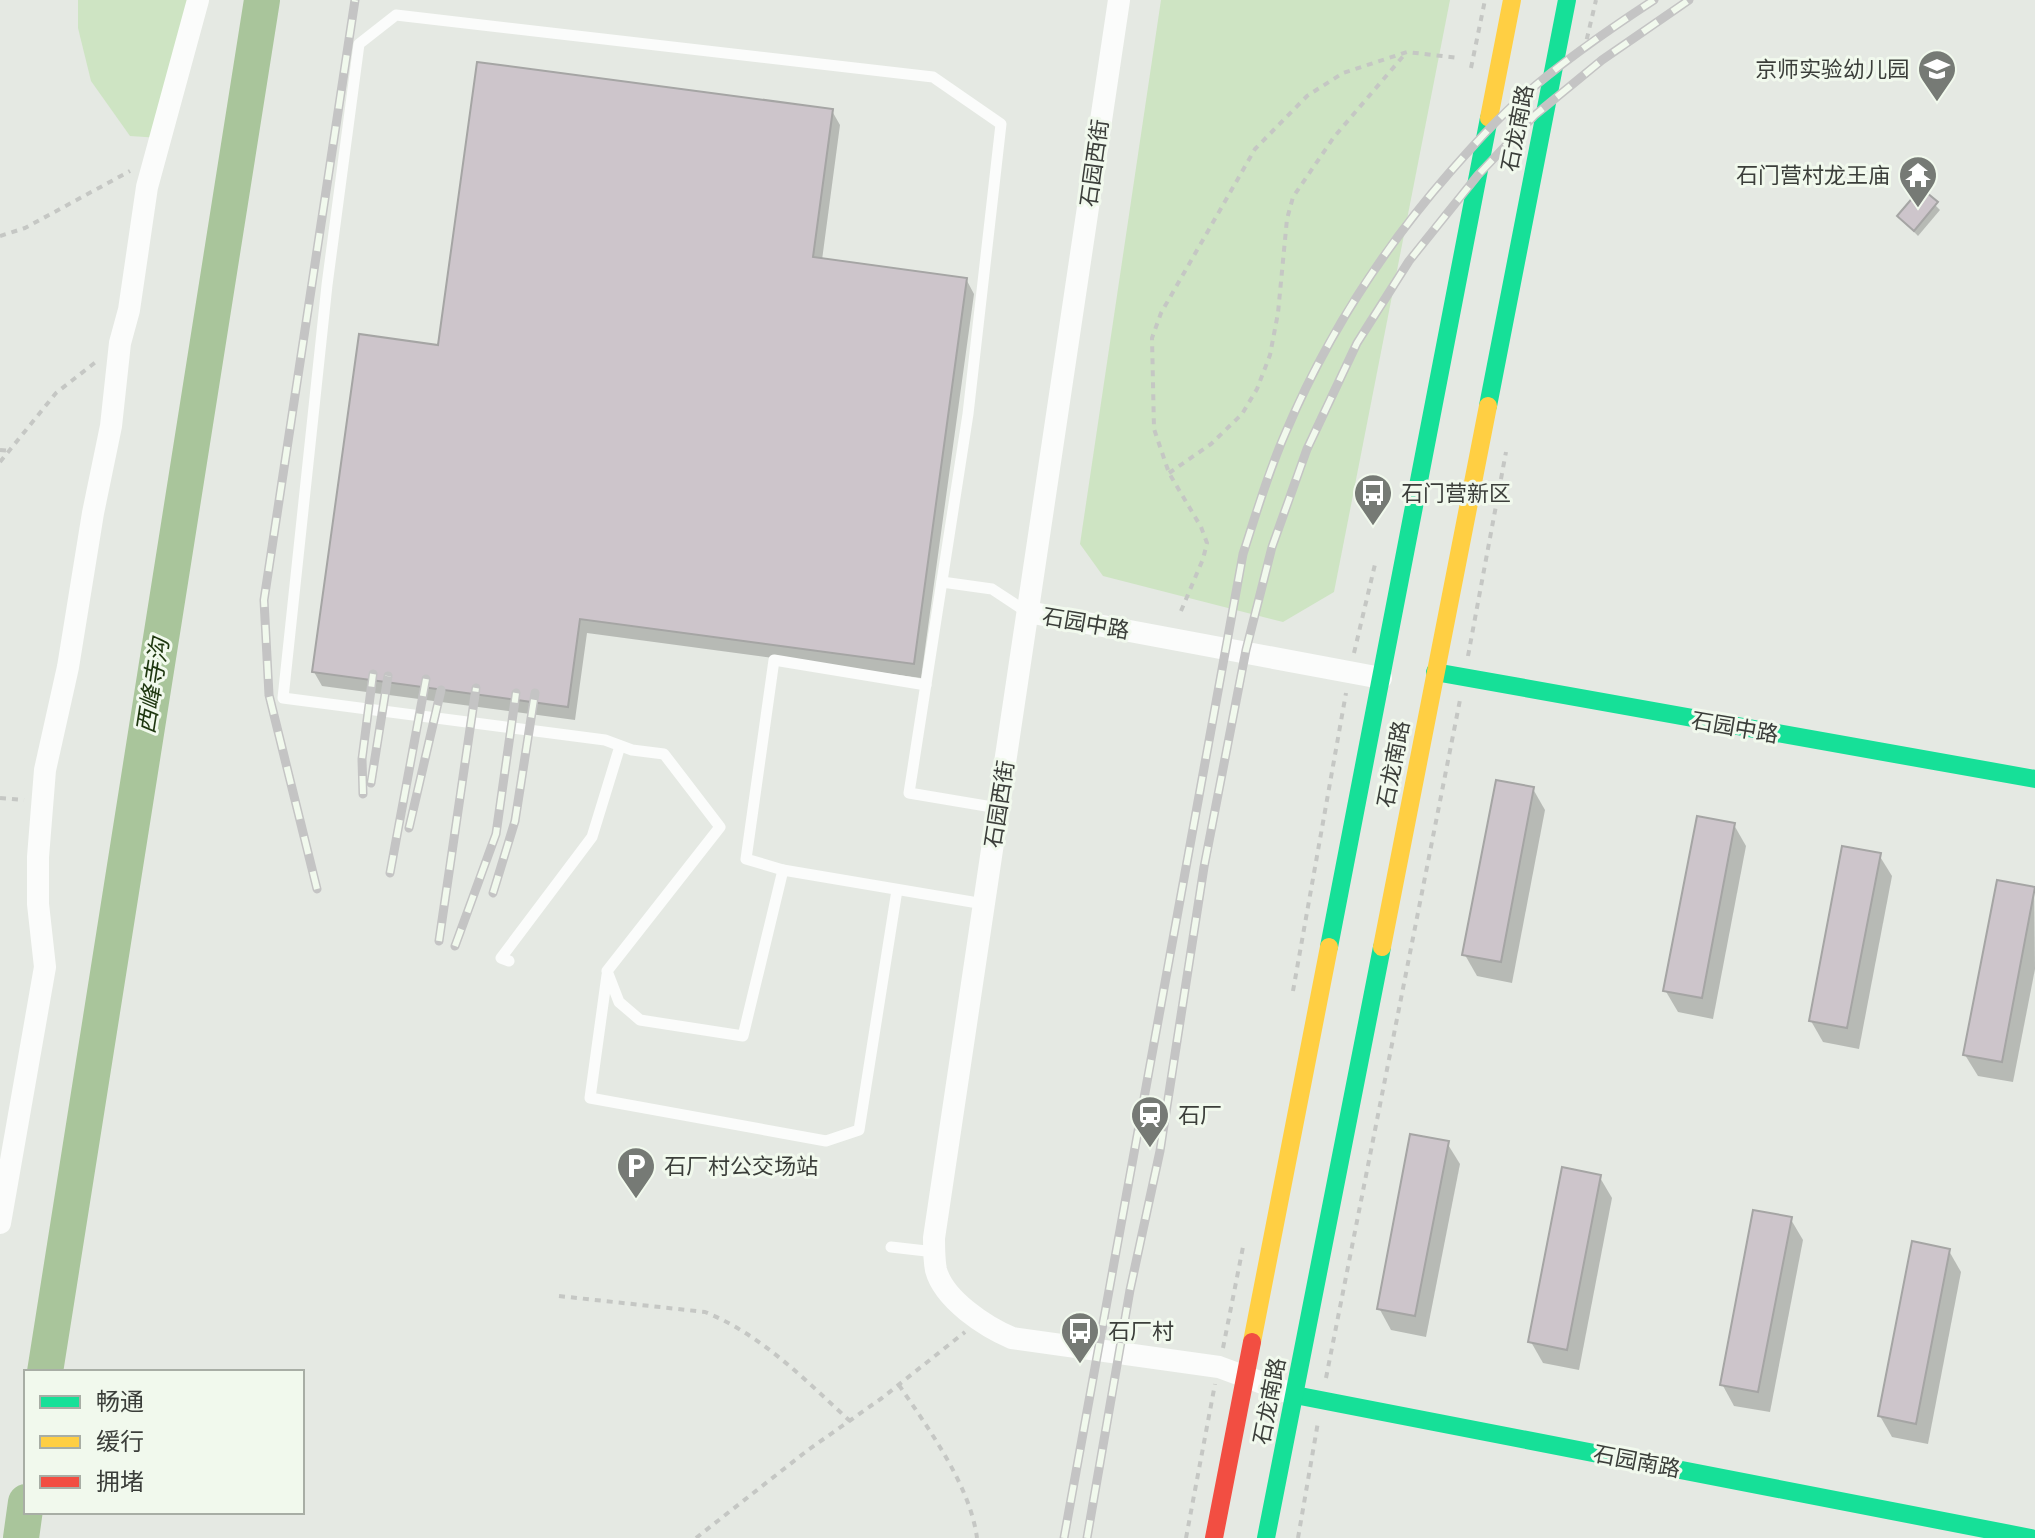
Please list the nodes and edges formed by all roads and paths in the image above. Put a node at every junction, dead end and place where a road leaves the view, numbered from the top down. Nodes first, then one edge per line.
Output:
1 (198, 0) edge
2 (1119, 0) edge
3 (1485, 0) edge
4 (1512, 0) edge
5 (1567, 0) edge
6 (1596, 0) edge
7 (1407, 52) junction
8 (1459, 58) dead end
9 (1581, 65) dead end
10 (1470, 79) dead end
11 (155, 157) junction
12 (0, 236) edge
13 (120, 343) junction
14 (1508, 441) dead end
15 (0, 450) edge
16 (11, 451) junction
17 (0, 462) edge
18 (1169, 473) junction
19 (1377, 559) dead end
20 (942, 582) junction
21 (1181, 611) dead end
22 (1028, 612) junction
23 (1435, 672) junction
24 (1349, 673) junction
25 (1381, 678) junction
26 (1465, 678) junction
27 (926, 685) junction
28 (620, 746) junction
29 (2035, 779) edge
30 (998, 808) junction
31 (783, 870) junction
32 (897, 890) junction
33 (984, 904) junction
34 (509, 961) dead end
35 (607, 971) junction
36 (1291, 1001) dead end
37 (0, 1223) edge
38 (1246, 1235) dead end
39 (891, 1247) dead end
40 (935, 1252) junction
41 (559, 1296) dead end
42 (979, 1320) junction
43 (1219, 1367) junction
44 (1246, 1376) junction
45 (899, 1385) junction
46 (1295, 1395) junction
47 (1322, 1400) junction
48 (850, 1421) junction
49 (696, 1538) edge
50 (977, 1538) edge
51 (1186, 1538) edge
52 (1214, 1538) edge
53 (1266, 1538) edge
54 (1298, 1538) edge
55 (2031, 1538) edge

1 - 11 street
2 - 22 street, 石园西街
3 - 10 path
4 - 25 main road, 石龙南路
5 - 23 main road, 石龙南路
6 - 9 path
7 - 8 path
7 - 18 path
7 - 18 path
11 - 12 path
11 - 13 street
13 - 16 path
13 - 37 street
14 - 26 path
15 - 16 path
16 - 17 path
18 - 21 path
19 - 24 path
20 - 22 lane
20 - 27 lane
20 - 28 lane
22 - 24 street, 石园中路
22 - 30 street, 石园西街
23 - 26 main road, 石园中路
23 - 46 main road, 石龙南路
24 - 25 street, 石园中路
24 - 36 path
25 - 44 main road, 石龙南路
26 - 29 main road, 石园中路
26 - 47 path
27 - 30 lane
27 - 31 lane
28 - 34 lane
28 - 35 lane
30 - 33 street, 石园西街
31 - 32 lane
31 - 35 lane
32 - 33 lane
32 - 35 lane
33 - 40 street, 石园西街
38 - 43 path
39 - 40 lane
40 - 42 street, 石园西街
41 - 48 path
42 - 43 street, 石园西街
42 - 45 path
43 - 44 street, 石园西街
43 - 51 path
44 - 46 street, 石园南路
44 - 52 main road, 石龙南路
45 - 48 path
45 - 50 path
46 - 47 main road, 石园南路
46 - 53 main road, 石龙南路
47 - 54 path
47 - 55 main road, 石园南路
48 - 49 path

